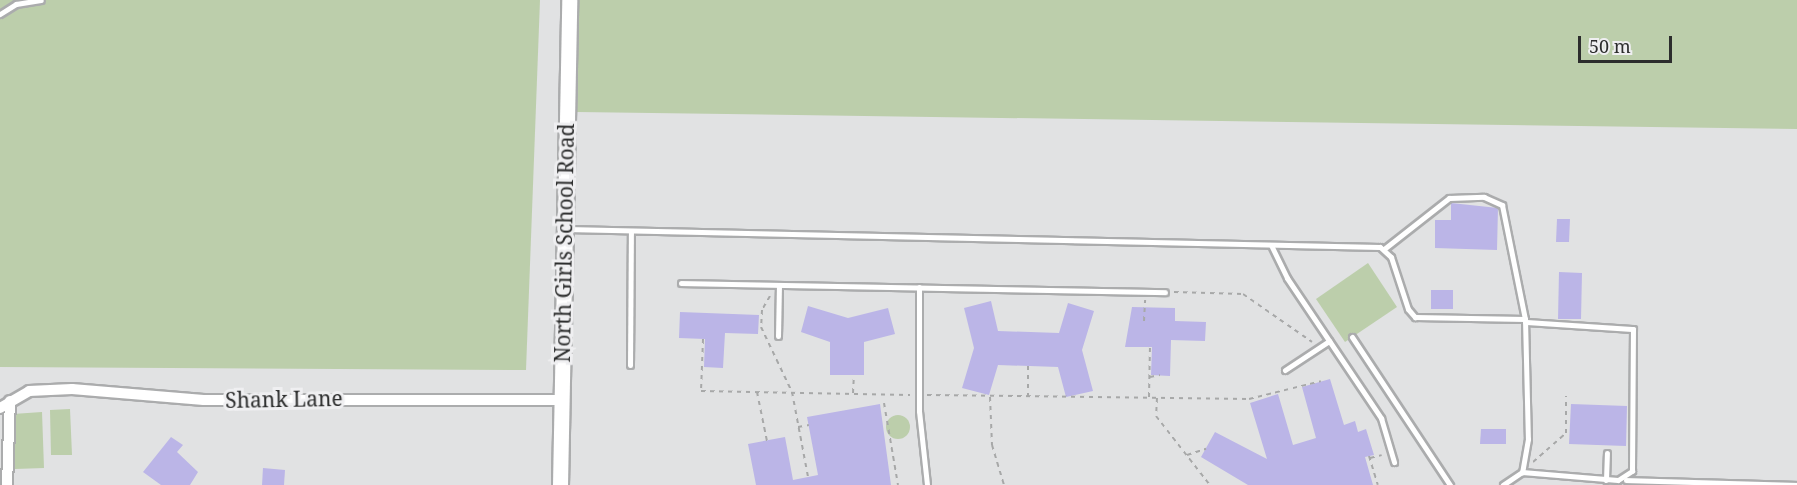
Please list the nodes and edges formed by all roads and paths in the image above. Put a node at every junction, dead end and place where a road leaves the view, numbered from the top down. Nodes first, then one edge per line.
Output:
1 (41, 0) edge
2 (568, 0) edge
3 (0, 14) edge
4 (564, 229) junction
5 (631, 231) junction
6 (1271, 245) junction
7 (1384, 249) junction
8 (681, 283) dead end
9 (779, 285) junction
10 (920, 287) junction
11 (1145, 291) junction
12 (1165, 292) joint
13 (1144, 321) dead end
14 (1525, 321) junction
15 (778, 336) dead end
16 (1352, 337) dead end
17 (703, 339) dead end
18 (1329, 341) junction
19 (1150, 346) dead end
20 (630, 365) dead end
21 (1028, 366) dead end
22 (1285, 370) dead end
23 (854, 375) dead end
24 (1160, 375) dead end
25 (1149, 377) junction
26 (1321, 381) dead end
27 (758, 392) junction
28 (792, 392) junction
29 (853, 394) junction
30 (919, 395) junction
31 (1566, 396) dead end
32 (990, 397) junction
33 (1028, 397) junction
34 (1149, 398) junction
35 (1157, 398) junction
36 (10, 400) junction
37 (561, 400) junction
38 (884, 403) dead end
39 (0, 408) edge
40 (809, 425) dead end
41 (798, 427) junction
42 (767, 441) dead end
43 (1206, 449) dead end
44 (1392, 452) junction
45 (1607, 453) dead end
46 (1187, 455) junction
47 (1394, 462) dead end
48 (1522, 472) junction
49 (808, 477) dead end
50 (1606, 480) junction
51 (1618, 480) junction
52 (7, 485) edge
53 (560, 485) edge
54 (898, 485) edge
55 (927, 485) edge
56 (1004, 485) edge
57 (1210, 485) edge
58 (1378, 485) edge
59 (1450, 485) edge
60 (1503, 485) edge
61 (1796, 485) edge

1 - 3 lane
2 - 4 main road, North Girls School Road
4 - 5 lane
4 - 37 main road, North Girls School Road
5 - 6 lane
5 - 20 lane
6 - 7 lane
6 - 18 lane
7 - 14 lane
7 - 14 lane
8 - 9 lane
9 - 10 lane
9 - 15 lane
9 - 28 path
10 - 11 lane
10 - 30 lane
11 - 12 lane
11 - 13 path
12 - 18 path
14 - 48 lane
14 - 51 lane
16 - 59 lane
17 - 27 path
18 - 22 lane
18 - 44 lane
19 - 25 path
21 - 33 path
23 - 29 path
24 - 25 path
25 - 34 path
26 - 35 path
27 - 28 path
27 - 42 path
28 - 29 path
28 - 41 path
29 - 30 path
30 - 32 path
30 - 55 lane
31 - 48 path
32 - 33 path
32 - 56 path
33 - 34 path
34 - 35 path
35 - 46 path
36 - 37 street, Shank Lane
36 - 39 street, Shank Lane
36 - 52 street
37 - 53 main road, North Girls School Road
38 - 54 path
40 - 41 path
41 - 49 path
43 - 46 path
44 - 47 lane
44 - 58 path
45 - 50 lane
46 - 57 path
48 - 50 lane
48 - 60 lane
50 - 51 lane
51 - 61 lane

